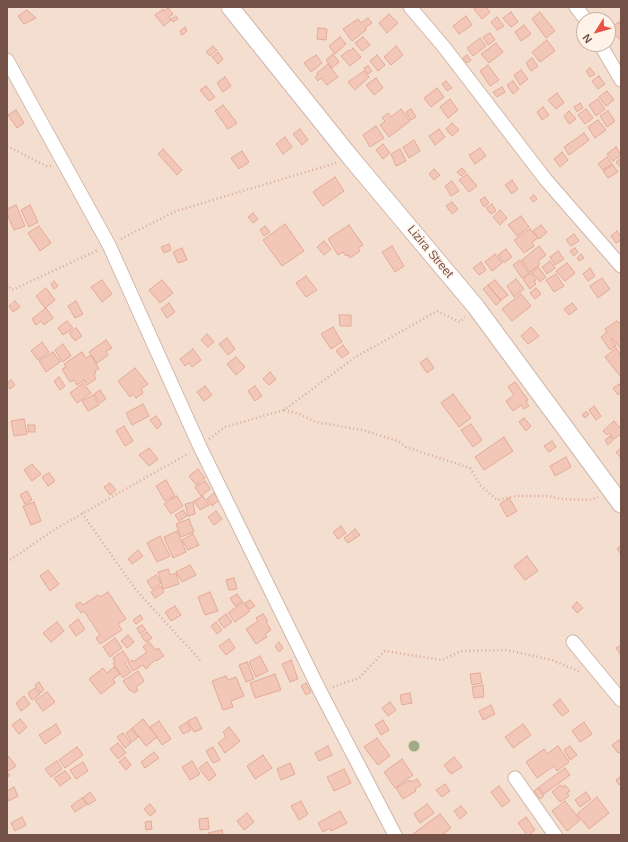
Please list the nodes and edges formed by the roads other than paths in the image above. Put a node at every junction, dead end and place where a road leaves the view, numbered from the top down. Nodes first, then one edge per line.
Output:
1 (230, 7) edge
2 (410, 7) edge
3 (605, 52) edge
4 (7, 60) edge
5 (621, 80) edge
6 (621, 266) edge
7 (616, 498) edge
8 (573, 642) dead end
9 (621, 700) edge
10 (515, 778) dead end
11 (395, 835) edge
12 (555, 835) edge

1 - 7 street, Lizira Street
2 - 6 street
3 - 5 street
4 - 11 street
8 - 9 street
10 - 12 street

